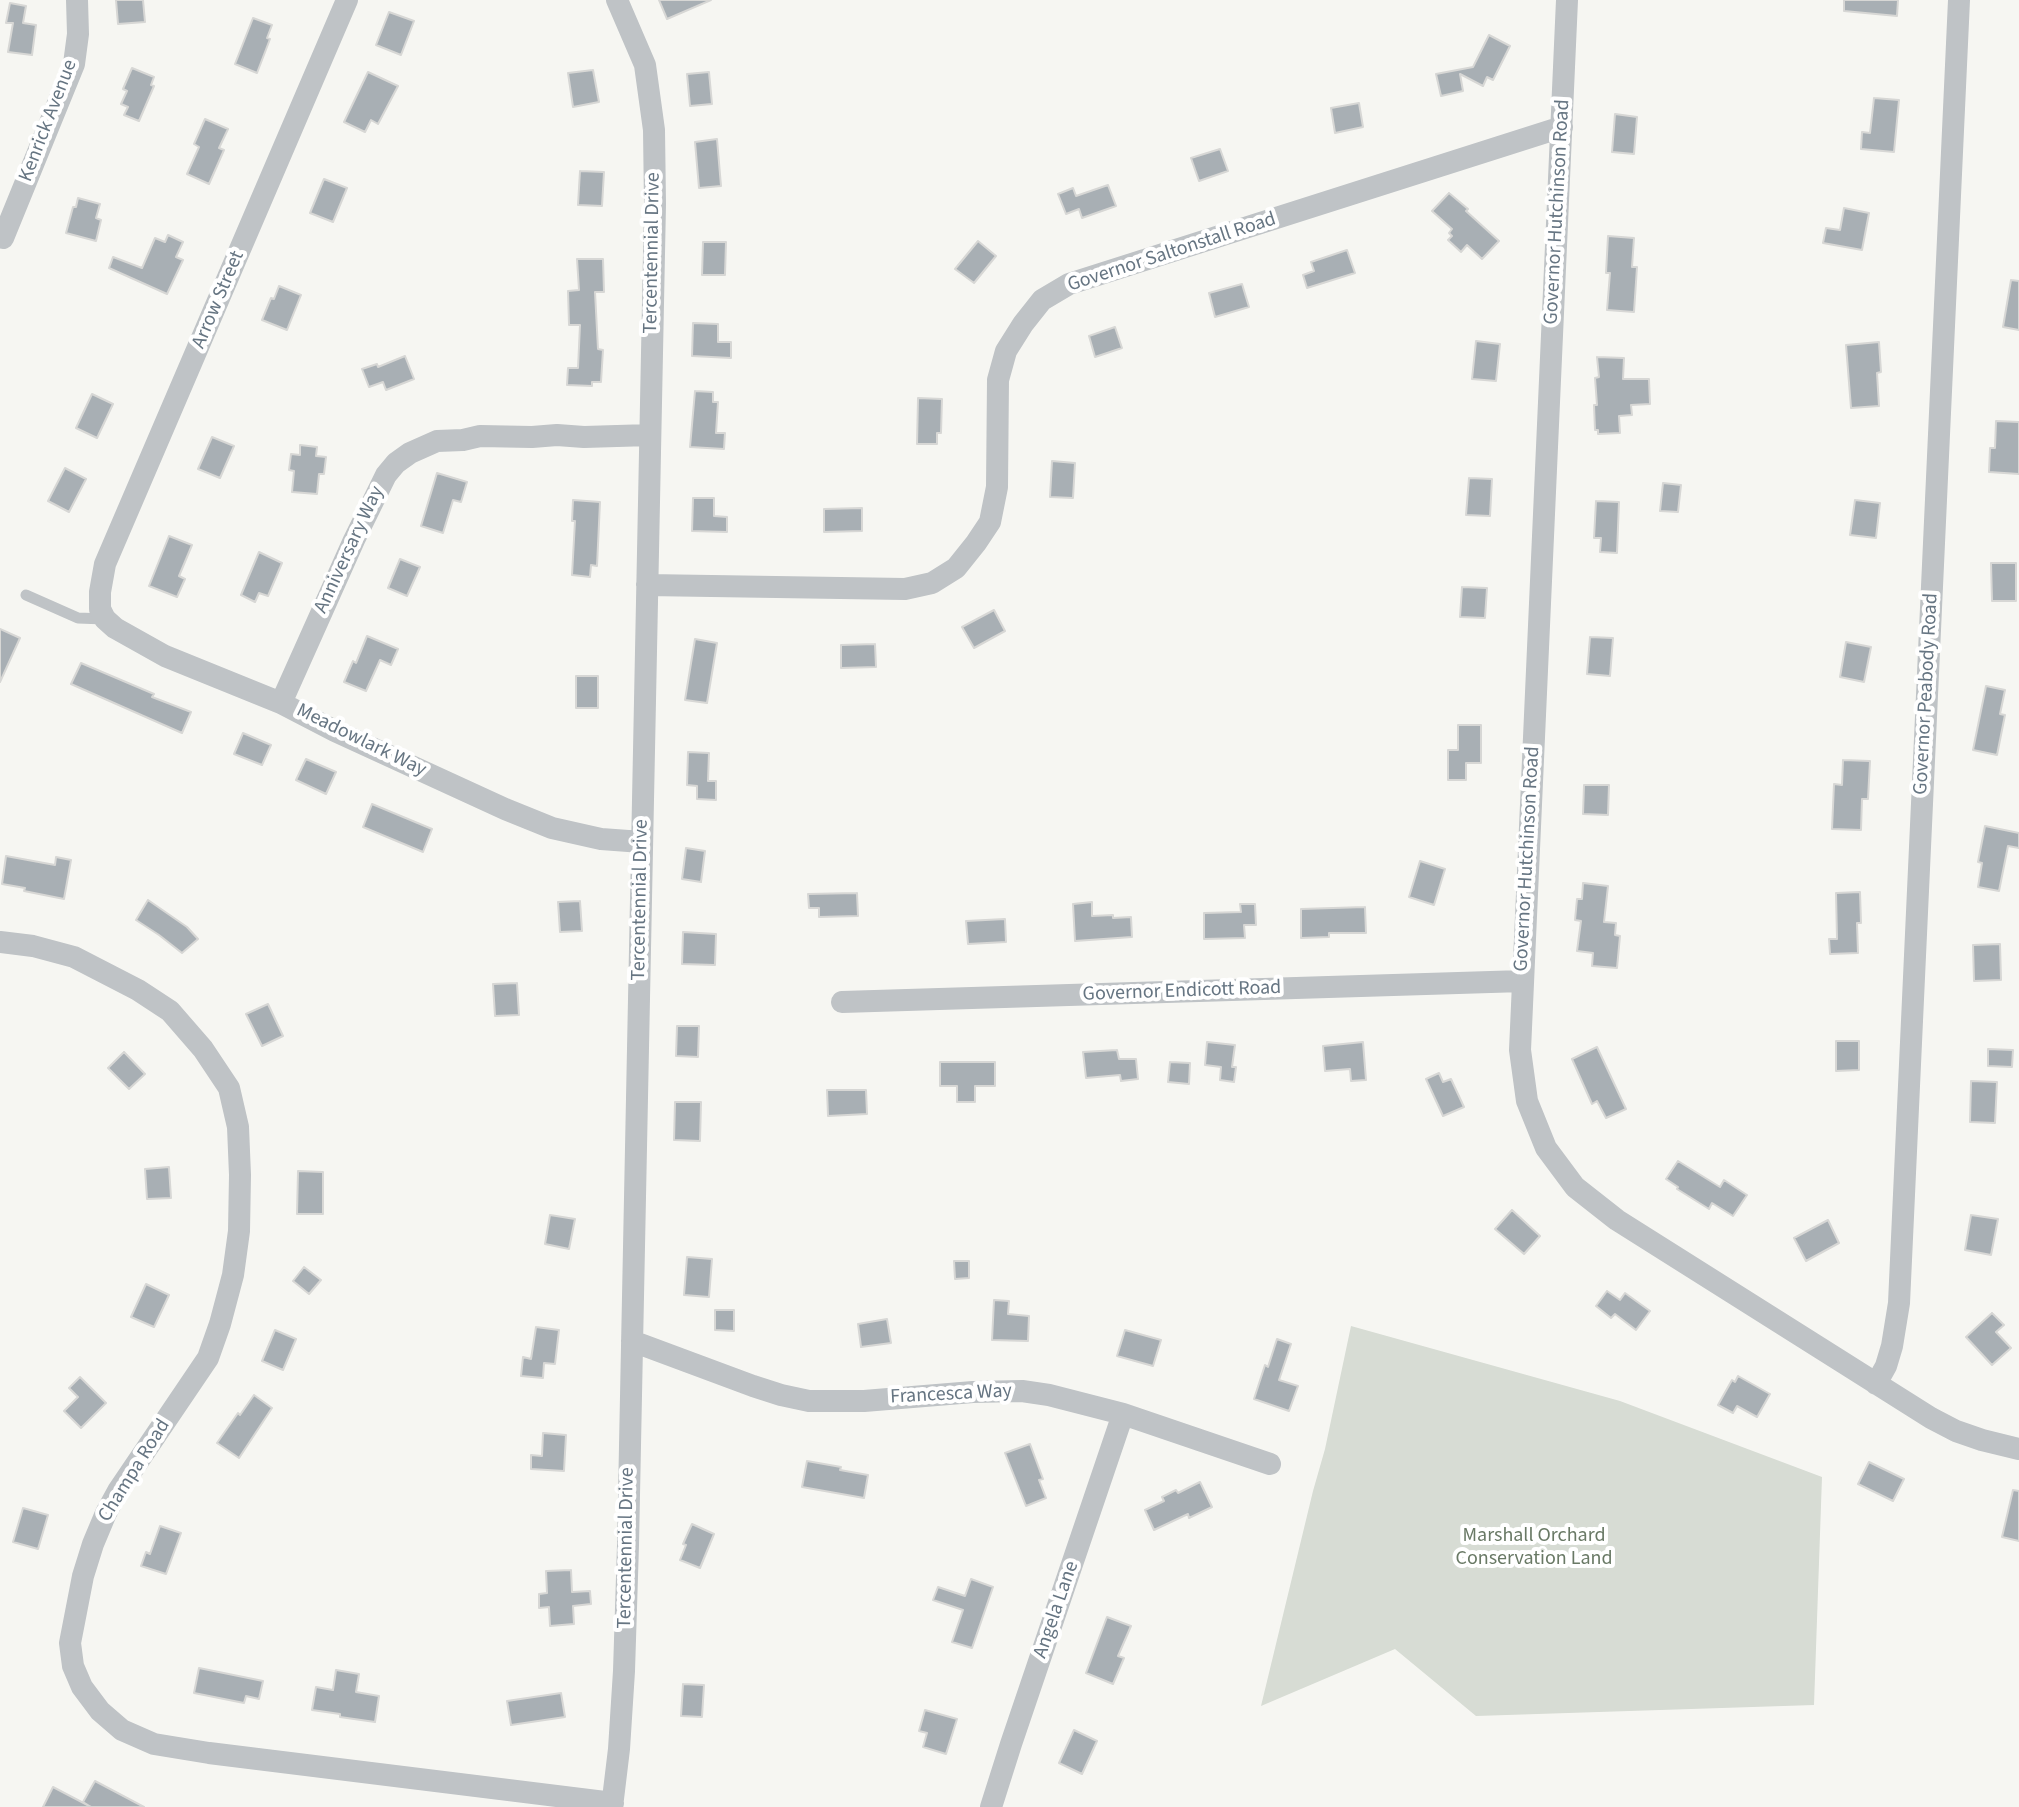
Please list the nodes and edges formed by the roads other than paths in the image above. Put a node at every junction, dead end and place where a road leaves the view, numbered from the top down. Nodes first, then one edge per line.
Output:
1 (77, 0) edge
2 (347, 0) edge
3 (617, 0) edge
4 (1567, 0) edge
5 (1959, 0) edge
6 (1562, 127) junction
7 (3, 238) dead end
8 (650, 435) junction
9 (647, 585) junction
10 (26, 595) dead end
11 (103, 611) junction
12 (281, 703) junction
13 (642, 842) junction
14 (0, 942) edge
15 (1523, 981) junction
16 (842, 1002) dead end
17 (632, 1341) junction
18 (1876, 1384) junction
19 (1123, 1414) junction
20 (2019, 1449) edge
21 (1270, 1464) dead end
22 (613, 1805) edge
23 (991, 1807) edge

1 - 7 street, Kenrick Avenue
2 - 11 street, Arrow Street
3 - 8 street, Tercentennial Drive
4 - 6 street, Governor Hutchinson Road
5 - 18 street, Governor Peabody Road
6 - 9 street, Governor Saltonstall Road
6 - 15 street, Governor Hutchinson Road
8 - 9 street, Tercentennial Drive
8 - 12 street, Anniversary Way
9 - 13 street, Tercentennial Drive
10 - 11 lane
11 - 12 street, Meadowlark Way
12 - 13 street, Meadowlark Way
13 - 17 street, Tercentennial Drive
14 - 22 street, Champa Road
15 - 16 street, Governor Endicott Road
15 - 18 street, Governor Hutchinson Road
17 - 19 street, Francesca Way
17 - 22 street, Tercentennial Drive
18 - 20 street, Governor Hutchinson Road
19 - 21 street, Francesca Way
19 - 23 street, Angela Lane

